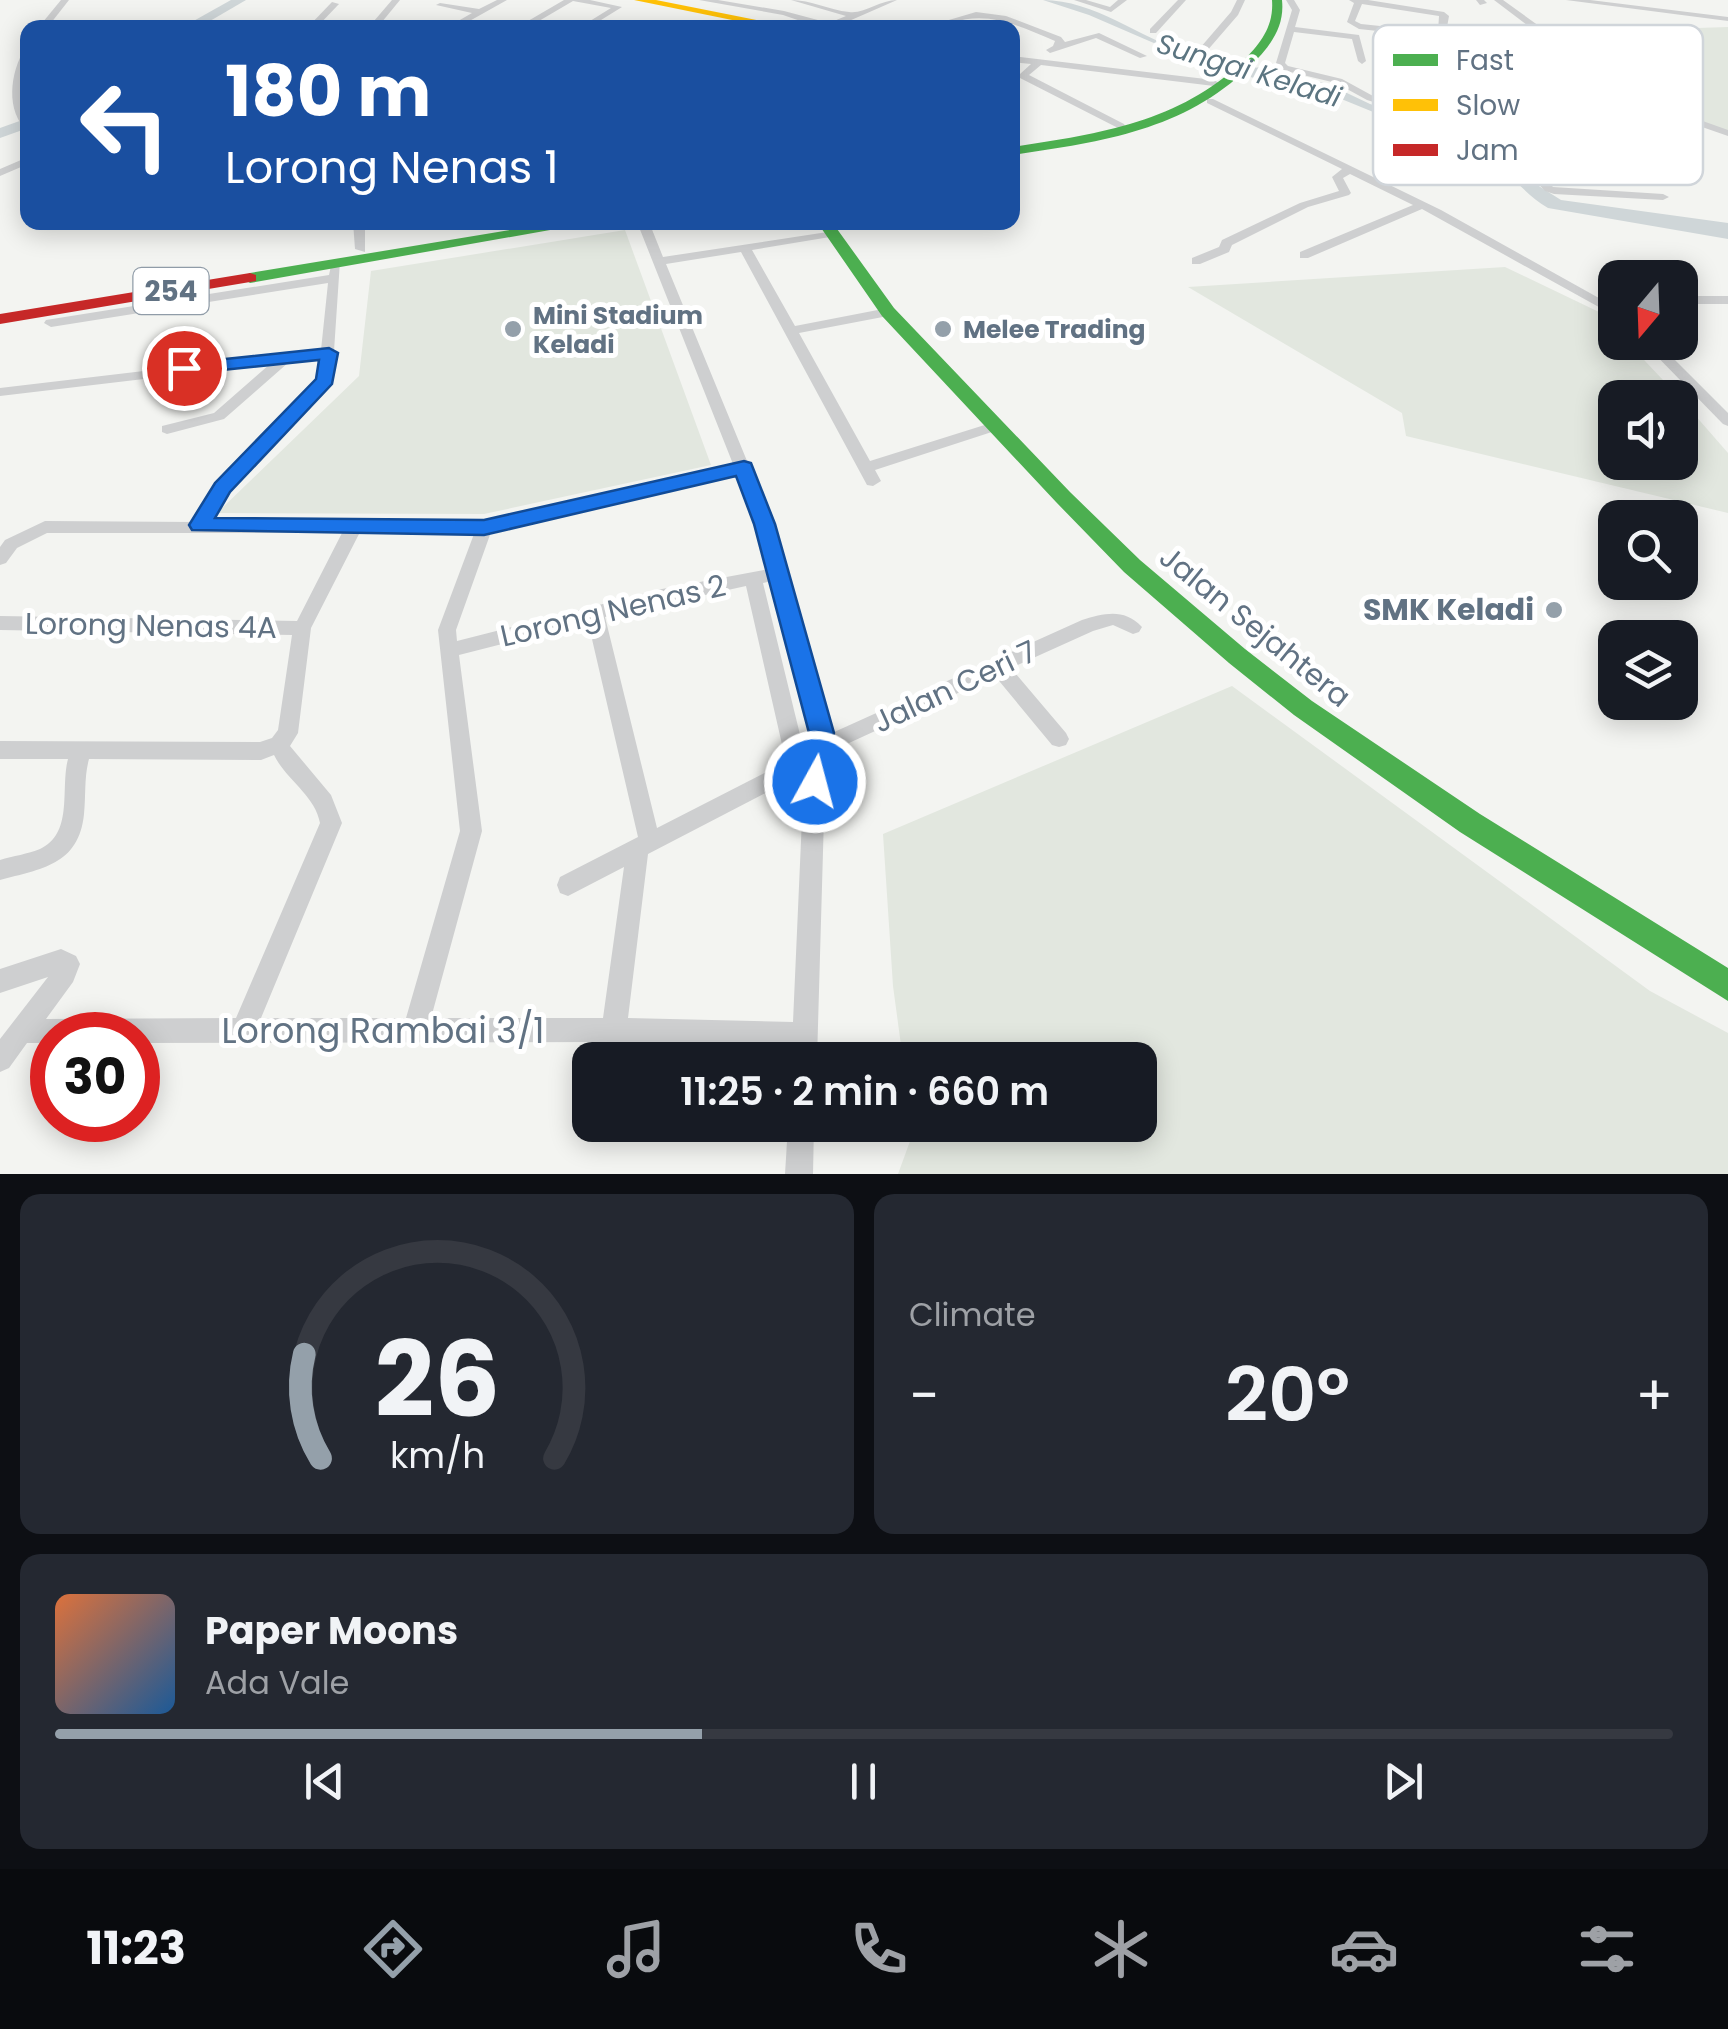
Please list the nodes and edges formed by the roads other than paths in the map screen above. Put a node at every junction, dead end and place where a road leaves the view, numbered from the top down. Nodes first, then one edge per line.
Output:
1 (66, 0) edge
2 (396, 0) edge
3 (504, 0) edge
4 (573, 0) edge
5 (703, 0) edge
6 (754, 0) edge
7 (795, 0) edge
8 (893, 0) edge
9 (1078, 0) edge
10 (1123, 0) edge
11 (1182, 0) edge
12 (1241, 0) edge
13 (1262, 0) edge
14 (1277, 0) edge
15 (1290, 0) edge
16 (1498, 0) edge
17 (1570, 0) edge
18 (1598, 1) edge
19 (1356, 2) edge
20 (629, 3) edge
21 (335, 4) dead end
22 (862, 4) dead end
23 (440, 5) dead end
24 (743, 6) junction
25 (875, 7) junction
26 (829, 8) junction
27 (480, 12) junction
28 (1432, 12) junction
29 (854, 16) junction
30 (1728, 18) edge
31 (49, 20) edge
32 (319, 20) edge
33 (379, 20) edge
34 (465, 20) edge
35 (535, 20) edge
36 (598, 20) edge
37 (773, 20) edge
38 (788, 20) edge
39 (804, 20) edge
40 (844, 20) edge
41 (950, 20) edge
42 (1011, 20) edge
43 (1020, 24) edge
44 (1375, 25) edge
45 (1430, 25) edge
46 (1443, 25) edge
47 (1531, 25) edge
48 (1292, 29) junction
49 (1154, 31) dead end
50 (1056, 48) junction
51 (1202, 50) dead end
52 (1020, 59) edge
53 (1020, 60) edge
54 (1362, 61) dead end
55 (1038, 63) junction
56 (20, 68) edge
57 (1115, 73) junction
58 (1229, 76) junction
59 (1373, 99) edge
60 (20, 114) edge
61 (1703, 124) edge
62 (1120, 126) junction
63 (1728, 133) edge
64 (1020, 145) edge
65 (1020, 146) edge
66 (1348, 170) junction
67 (1373, 182) edge
68 (1380, 185) edge
69 (1545, 185) edge
70 (1663, 197) dead end
71 (1422, 205) junction
72 (362, 230) edge
73 (475, 230) edge
74 (547, 230) edge
75 (646, 230) edge
76 (818, 230) edge
77 (828, 230) edge
78 (746, 247) junction
79 (368, 248) junction
80 (1304, 255) dead end
81 (301, 260) junction
82 (1196, 261) dead end
83 (658, 262) junction
84 (335, 271) junction
85 (1598, 299) edge
86 (1698, 300) edge
87 (1728, 300) edge
88 (0, 309) edge
89 (888, 312) junction
90 (0, 319) edge
91 (51, 322) dead end
92 (790, 331) junction
93 (329, 353) junction
94 (285, 358) junction
95 (1667, 360) edge
96 (0, 392) edge
97 (1728, 421) edge
98 (996, 426) junction
99 (167, 429) dead end
100 (744, 467) junction
101 (200, 525) junction
102 (354, 527) junction
103 (484, 528) junction
104 (0, 559) edge
105 (777, 574) junction
106 (753, 579) junction
107 (595, 614) junction
108 (0, 624) edge
109 (1133, 627) dead end
110 (302, 628) junction
111 (449, 650) junction
112 (999, 666) junction
113 (1059, 739) dead end
114 (279, 744) junction
115 (0, 750) edge
116 (82, 750) junction
117 (804, 761) junction
118 (644, 845) junction
119 (0, 870) edge
120 (568, 885) dead end
121 (0, 980) edge
122 (1728, 986) edge
123 (614, 1030) junction
124 (22, 1031) junction
125 (243, 1031) junction
126 (415, 1031) junction
127 (741, 1042) edge
128 (804, 1042) edge
129 (0, 1059) edge
130 (800, 1142) edge
131 (799, 1174) edge

1 - 31 street
2 - 33 street
3 - 27 street
4 - 20 street
4 - 35 street
5 - 24 street
6 - 24 street
7 - 26 street
8 - 25 street
9 - 10 street
11 - 49 street
12 - 51 street
13 - 58 main road
14 - 58 main road
15 - 48 street
16 - 47 street
17 - 18 street
18 - 30 street
19 - 28 street
19 - 44 street
20 - 36 street
20 - 37 main road
21 - 32 street
22 - 25 street
23 - 27 street
24 - 38 street
25 - 29 street
26 - 29 street
26 - 39 street
27 - 34 street
28 - 45 street
28 - 46 street
29 - 40 street
41 - 42 street
43 - 50 street
48 - 54 street
48 - 59 street
50 - 52 street
50 - 57 street
53 - 55 street
55 - 57 street
55 - 62 street
56 - 60 street
57 - 58 street
58 - 62 main road
58 - 65 main road
58 - 66 street
61 - 63 street
62 - 64 main road
66 - 67 street
66 - 82 street
68 - 71 street
69 - 70 street
71 - 80 street
71 - 85 street
72 - 79 street
73 - 79 main road, 254
74 - 84 main road, 254
75 - 83 street
76 - 78 street
77 - 89 main road, Jalan Sejahtera
78 - 83 street
78 - 92 street
79 - 81 main road, 254
79 - 84 main road
81 - 84 main road
81 - 88 main road, 254
83 - 100 street
84 - 90 main road, 254
84 - 91 street
84 - 93 street
86 - 87 street
89 - 92 street
89 - 98 main road, Jalan Sejahtera
92 - 98 street
93 - 94 street
93 - 101 street
94 - 96 street
94 - 99 street
95 - 97 street
98 - 122 main road, Jalan Sejahtera
100 - 103 street
100 - 105 street
101 - 102 street
101 - 104 street
102 - 103 street
102 - 110 street
103 - 111 street
105 - 106 street, Lorong Nenas 2
105 - 117 street
106 - 107 street, Lorong Nenas 2
106 - 117 street
107 - 111 street, Lorong Nenas 2
107 - 118 street
108 - 110 street, Lorong Nenas 4A
109 - 112 street, Jalan Ceri 7
110 - 114 street
111 - 126 street
112 - 113 street
112 - 117 street, Jalan Ceri 7
114 - 116 street
114 - 125 street
115 - 116 street
116 - 119 street
117 - 118 street, Jalan Ceri 7
117 - 128 street
118 - 120 street, Jalan Ceri 7
118 - 123 street
121 - 124 street
123 - 126 street, Lorong Rambai 3/1
123 - 127 street, Lorong Rambai 3/1
124 - 125 street, Lorong Rambai 3/1
124 - 129 street
125 - 126 street, Lorong Rambai 3/1
130 - 131 street

